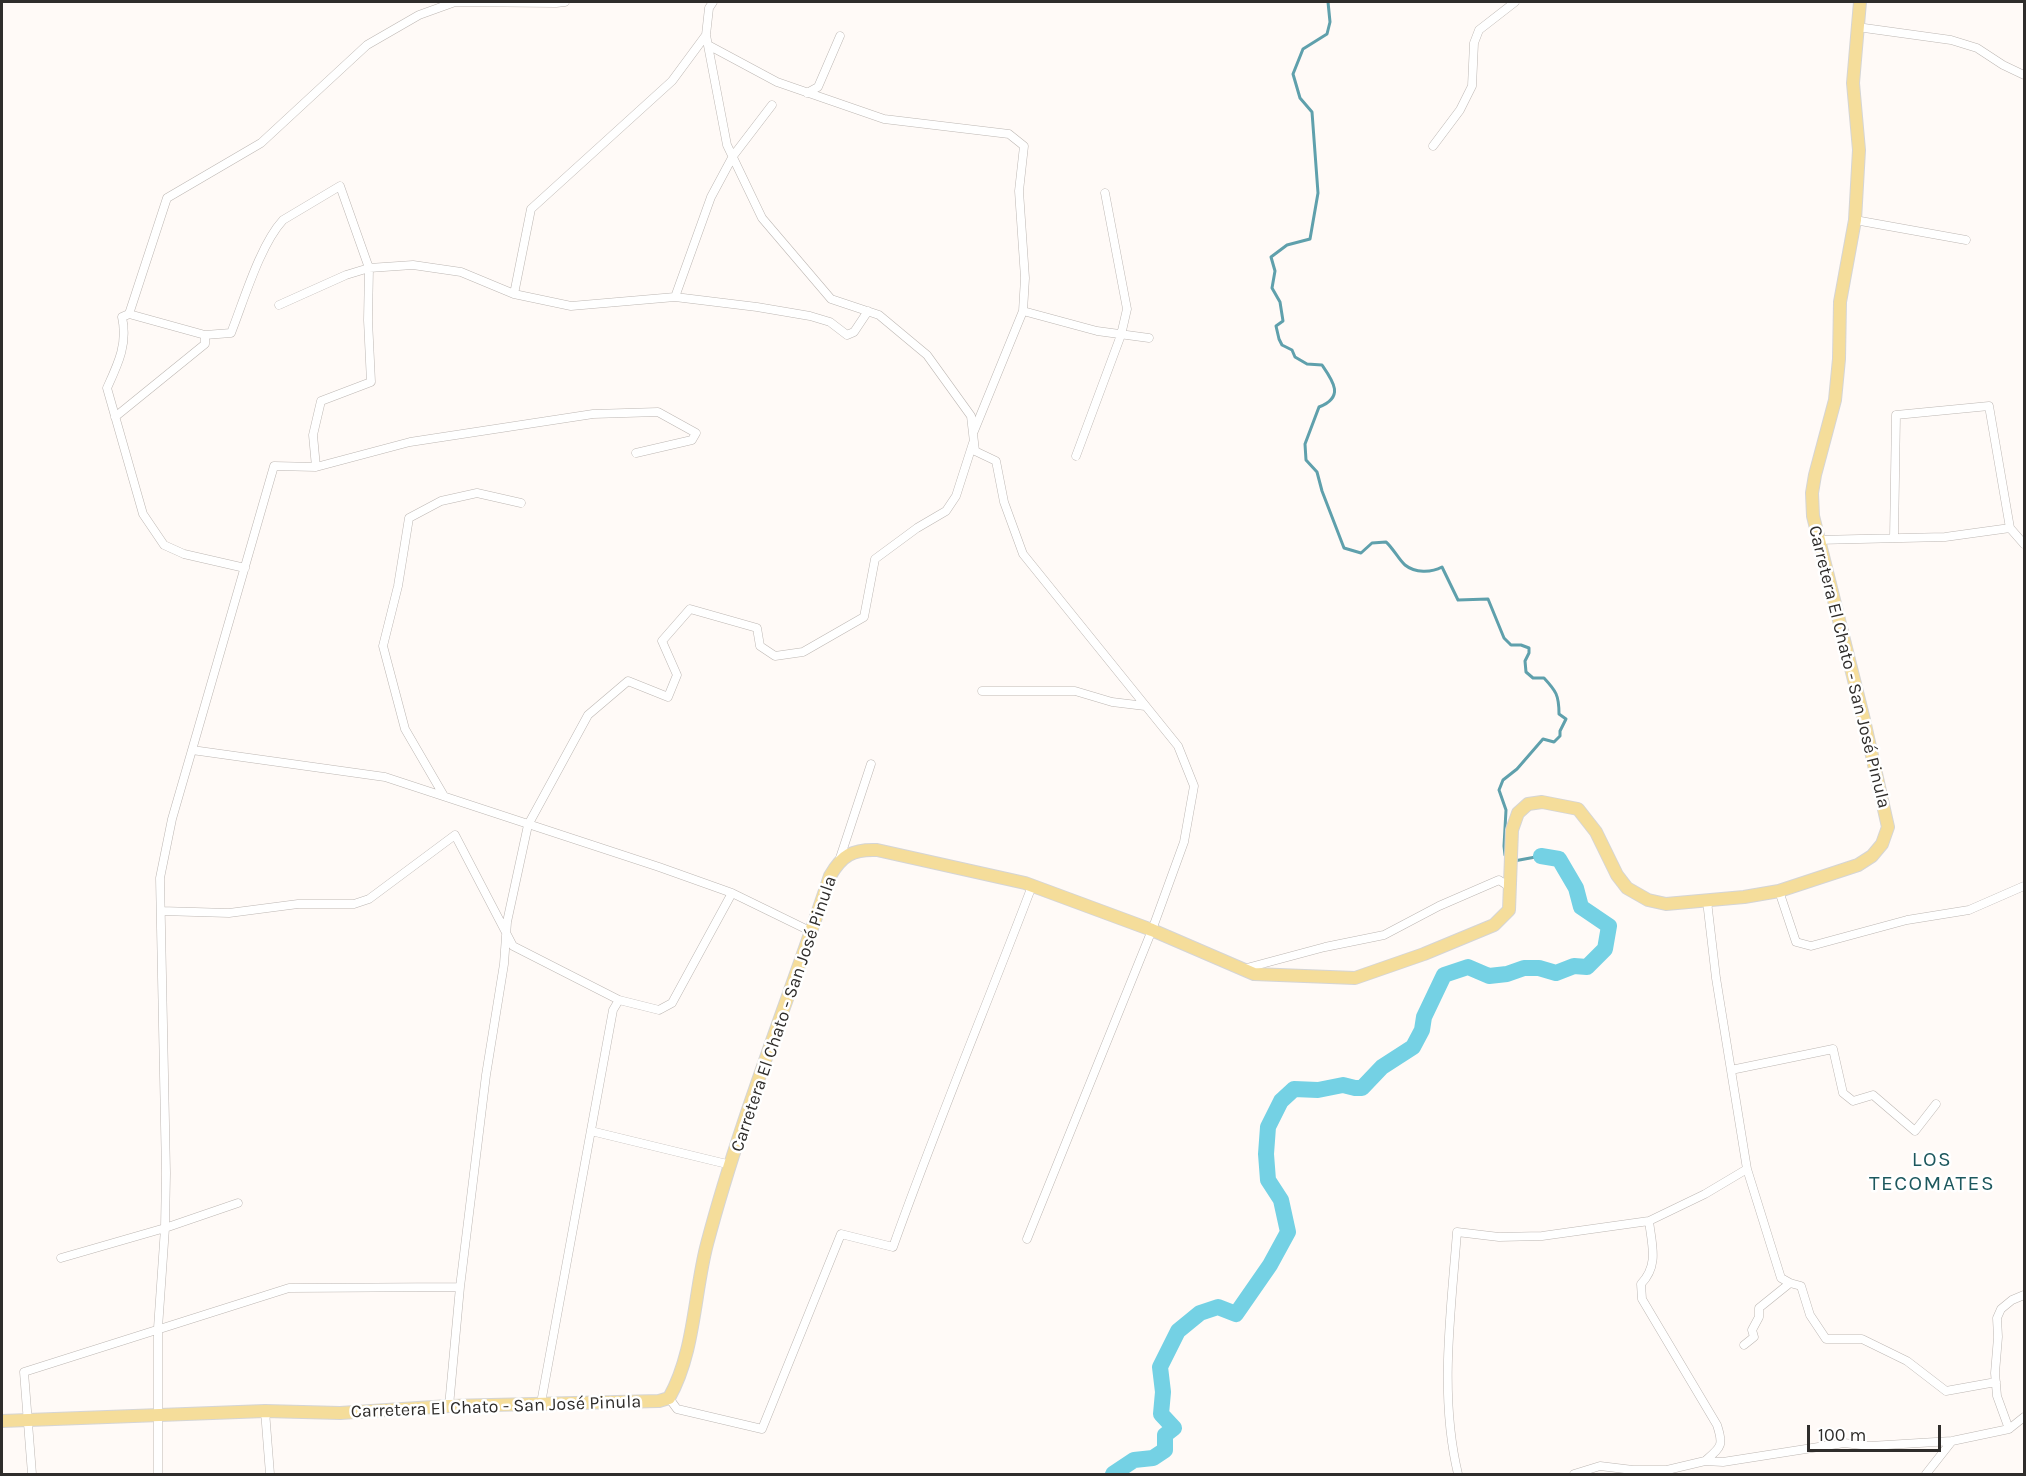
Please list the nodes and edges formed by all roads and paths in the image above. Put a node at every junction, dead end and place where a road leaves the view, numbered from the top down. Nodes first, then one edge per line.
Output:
1 (565, 2) edge
2 (713, 2) edge
3 (1515, 2) edge
4 (1860, 2) edge
5 (1857, 27) junction
6 (706, 35) junction
7 (840, 36) dead end
8 (708, 45) junction
9 (2025, 75) edge
10 (807, 93) junction
11 (772, 105) dead end
12 (1433, 146) dead end
13 (733, 156) junction
14 (1105, 193) dead end
15 (1855, 220) junction
16 (1966, 240) dead end
17 (369, 268) junction
18 (514, 294) junction
19 (675, 297) junction
20 (279, 305) dead end
21 (1023, 310) junction
22 (868, 311) junction
23 (129, 314) junction
24 (1120, 334) junction
25 (205, 336) junction
26 (1149, 338) dead end
27 (115, 417) junction
28 (973, 436) junction
29 (636, 453) dead end
30 (1076, 456) dead end
31 (316, 467) junction
32 (521, 503) dead end
33 (2010, 528) junction
34 (1894, 538) junction
35 (1817, 540) junction
36 (2025, 544) edge
37 (245, 568) junction
38 (982, 691) dead end
39 (1145, 706) junction
40 (192, 750) junction
41 (871, 764) dead end
42 (444, 796) junction
43 (528, 825) junction
44 (838, 861) junction
45 (1511, 882) junction
46 (1032, 886) junction
47 (2025, 886) edge
48 (1779, 891) junction
49 (732, 893) junction
50 (1707, 901) junction
51 (161, 911) junction
52 (1152, 930) junction
53 (812, 932) junction
54 (506, 936) junction
55 (1242, 969) junction
56 (619, 999) junction
57 (1731, 1070) junction
58 (1936, 1104) dead end
59 (591, 1131) junction
60 (731, 1165) junction
61 (1747, 1169) junction
62 (238, 1203) dead end
63 (1649, 1221) junction
64 (165, 1228) junction
65 (1027, 1239) dead end
66 (61, 1258) dead end
67 (1790, 1283) junction
68 (460, 1287) junction
69 (2025, 1295) edge
70 (158, 1328) junction
71 (1744, 1345) dead end
72 (1996, 1382) junction
73 (669, 1398) junction
74 (542, 1403) junction
75 (449, 1406) junction
76 (265, 1411) junction
77 (158, 1416) junction
78 (2025, 1417) edge
79 (28, 1420) junction
80 (2, 1421) edge
81 (2009, 1429) junction
82 (1952, 1441) junction
83 (1705, 1461) junction
84 (1672, 1471) edge
85 (32, 1474) edge
86 (158, 1474) edge
87 (270, 1474) edge
88 (1458, 1474) edge
89 (1574, 1474) edge
90 (1926, 1474) edge

1 - 23 street
2 - 6 street
3 - 12 street
4 - 5 main road, Carretera El Chato - San José Pinula
5 - 9 street
5 - 15 main road, Carretera El Chato - San José Pinula
6 - 8 street
6 - 18 street
7 - 10 street
8 - 10 street
8 - 13 street
10 - 21 street
11 - 13 street
13 - 19 street
13 - 22 street
14 - 24 street
15 - 16 street
15 - 35 main road, Carretera El Chato - San José Pinula
17 - 18 street
17 - 20 street
17 - 25 street
17 - 31 street
18 - 19 street
19 - 22 street
21 - 24 street
21 - 28 street
22 - 28 street
23 - 25 street
23 - 27 street
24 - 26 street
24 - 30 street
25 - 27 street
27 - 37 street
28 - 39 street
28 - 43 street
29 - 31 street
31 - 37 street
32 - 42 street
33 - 34 street
33 - 34 street
33 - 36 street
34 - 35 street
35 - 48 main road, Carretera El Chato - San José Pinula
37 - 40 street
38 - 39 street
39 - 52 street
40 - 42 street
40 - 51 street
41 - 44 street
42 - 43 street
43 - 49 street
43 - 54 street
44 - 46 main road, Carretera El Chato - San José Pinula
44 - 53 main road, Carretera El Chato - San José Pinula
45 - 50 main road, Carretera El Chato - San José Pinula
45 - 55 street
45 - 55 main road, Carretera El Chato - San José Pinula
46 - 52 main road, Carretera El Chato - San José Pinula
46 - 73 street
47 - 48 street
48 - 50 main road, Carretera El Chato - San José Pinula
49 - 53 street
49 - 56 street
50 - 57 street
51 - 54 street
51 - 64 street
52 - 55 main road, Carretera El Chato - San José Pinula
52 - 65 street
53 - 60 main road, Carretera El Chato - San José Pinula
54 - 56 street
54 - 68 street
56 - 59 street
57 - 58 street
57 - 61 street
59 - 60 street
59 - 74 street
60 - 73 main road, Carretera El Chato - San José Pinula
61 - 63 street
61 - 67 street
62 - 64 street
63 - 83 street
63 - 88 street
64 - 66 street
64 - 70 street
67 - 71 street
67 - 72 street
68 - 70 street
68 - 75 street
69 - 72 street
70 - 77 street
70 - 79 street
72 - 81 street
73 - 74 main road, Carretera El Chato - San José Pinula
74 - 75 main road, Carretera El Chato - San José Pinula
75 - 76 main road, Carretera El Chato - San José Pinula
76 - 77 main road, Carretera El Chato - San José Pinula
76 - 87 street
77 - 79 main road, Carretera El Chato - San José Pinula
77 - 86 street
78 - 81 street
79 - 80 main road, Carretera El Chato - San José Pinula
79 - 85 street
81 - 82 street
82 - 83 street
82 - 90 street
83 - 84 street
84 - 89 street

